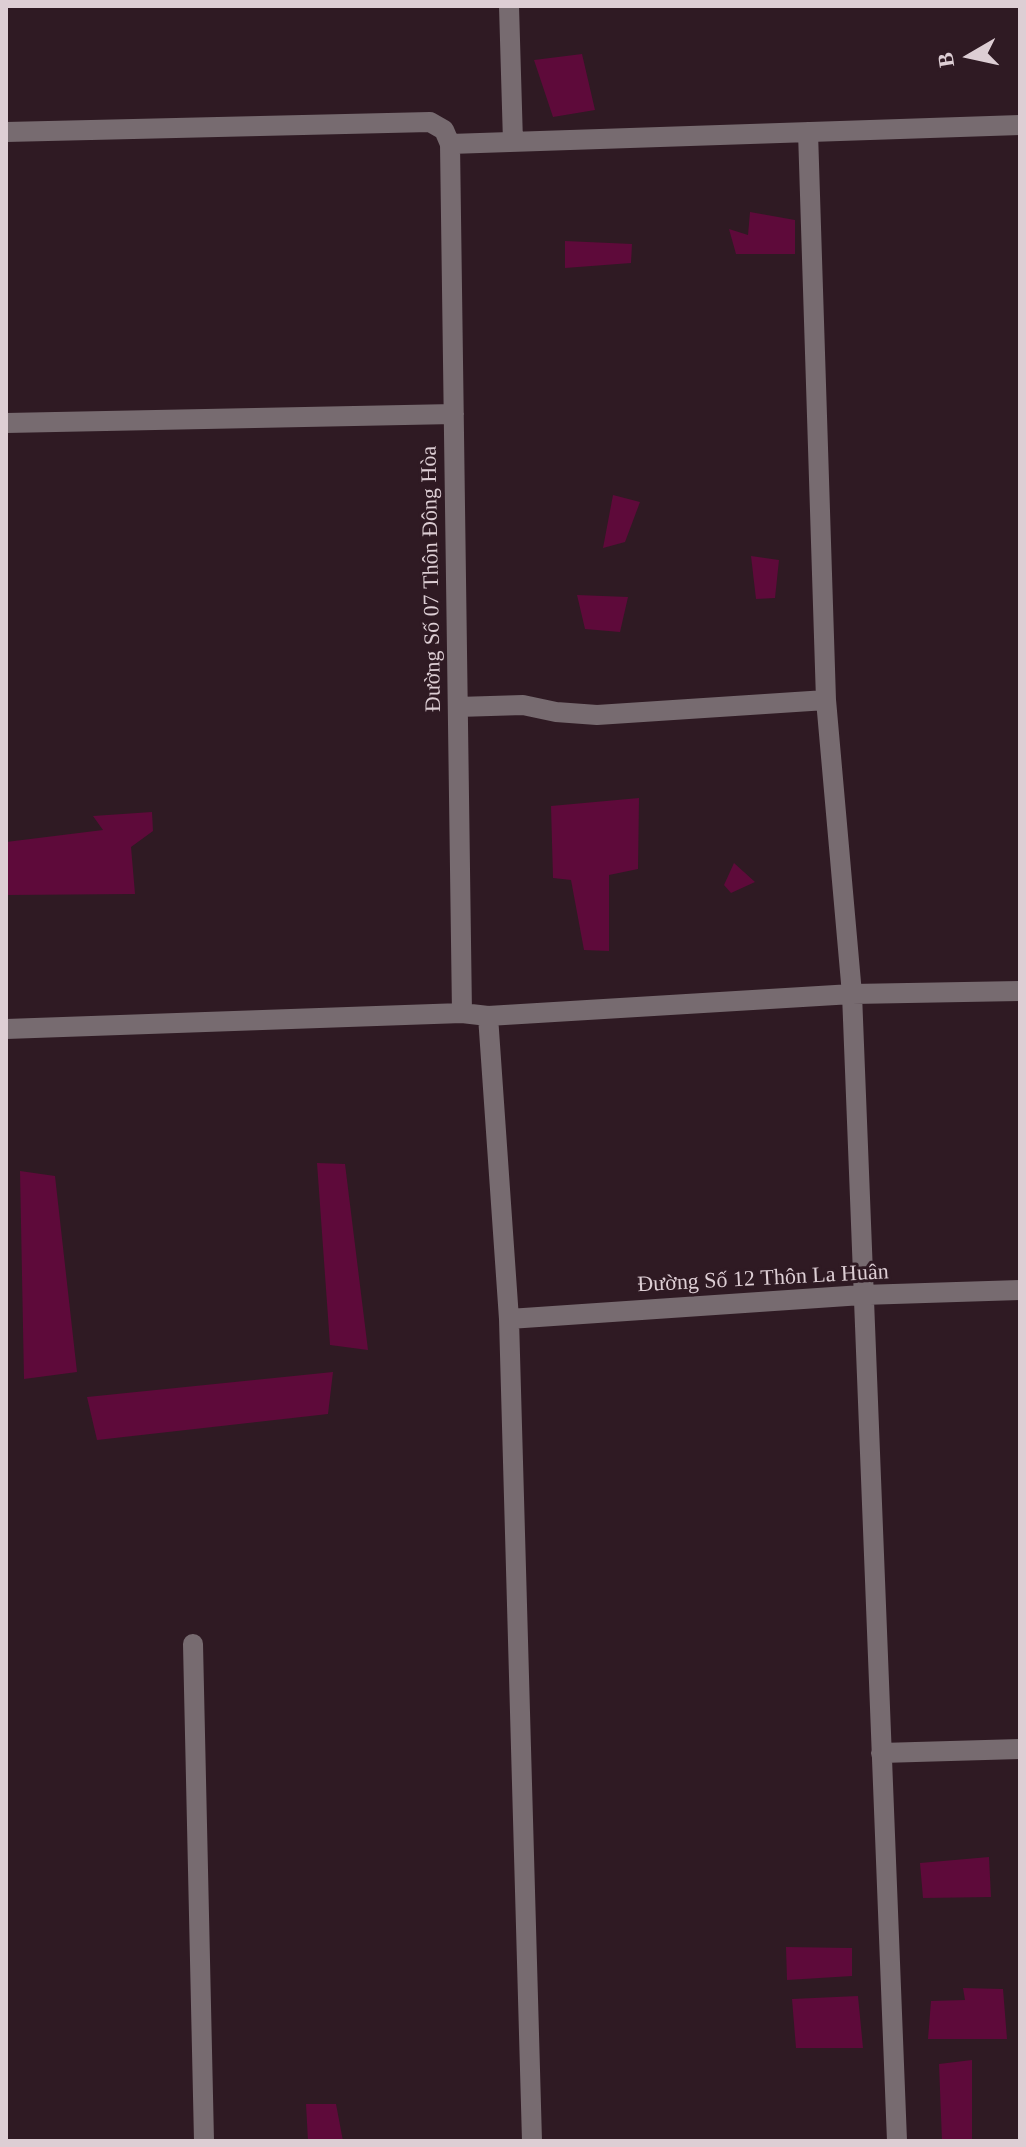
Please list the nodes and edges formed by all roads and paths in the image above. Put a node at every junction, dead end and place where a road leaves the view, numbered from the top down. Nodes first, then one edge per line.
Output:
1 (509, 6) edge
2 (1020, 125) edge
3 (6, 132) edge
4 (808, 132) junction
5 (513, 142) junction
6 (450, 144) junction
7 (454, 414) junction
8 (6, 423) edge
9 (826, 700) junction
10 (458, 707) junction
11 (1020, 991) edge
12 (852, 994) junction
13 (462, 1013) junction
14 (488, 1016) junction
15 (6, 1029) edge
16 (1020, 1290) edge
17 (862, 1295) junction
18 (509, 1319) junction
19 (193, 1644) dead end
20 (1020, 1749) edge
21 (881, 1753) junction
22 (204, 2141) edge
23 (532, 2141) edge
24 (897, 2141) edge

1 - 5 street
2 - 4 street
3 - 6 street
4 - 5 street
4 - 9 street
5 - 6 street
6 - 7 street, Đường Số 07 Thôn Đông Hòa
7 - 8 street
7 - 10 street, Đường Số 07 Thôn Đông Hòa
9 - 10 street
9 - 12 street
10 - 13 street, Đường Số 07 Thôn Đông Hòa
11 - 12 street
12 - 14 street
12 - 17 street
13 - 14 street
13 - 15 street
14 - 18 street
16 - 17 street, Đường Số 12 Thôn La Huân
17 - 18 street, Đường Số 12 Thôn La Huân
17 - 21 street
18 - 23 street
19 - 22 street
20 - 21 street
21 - 24 street

